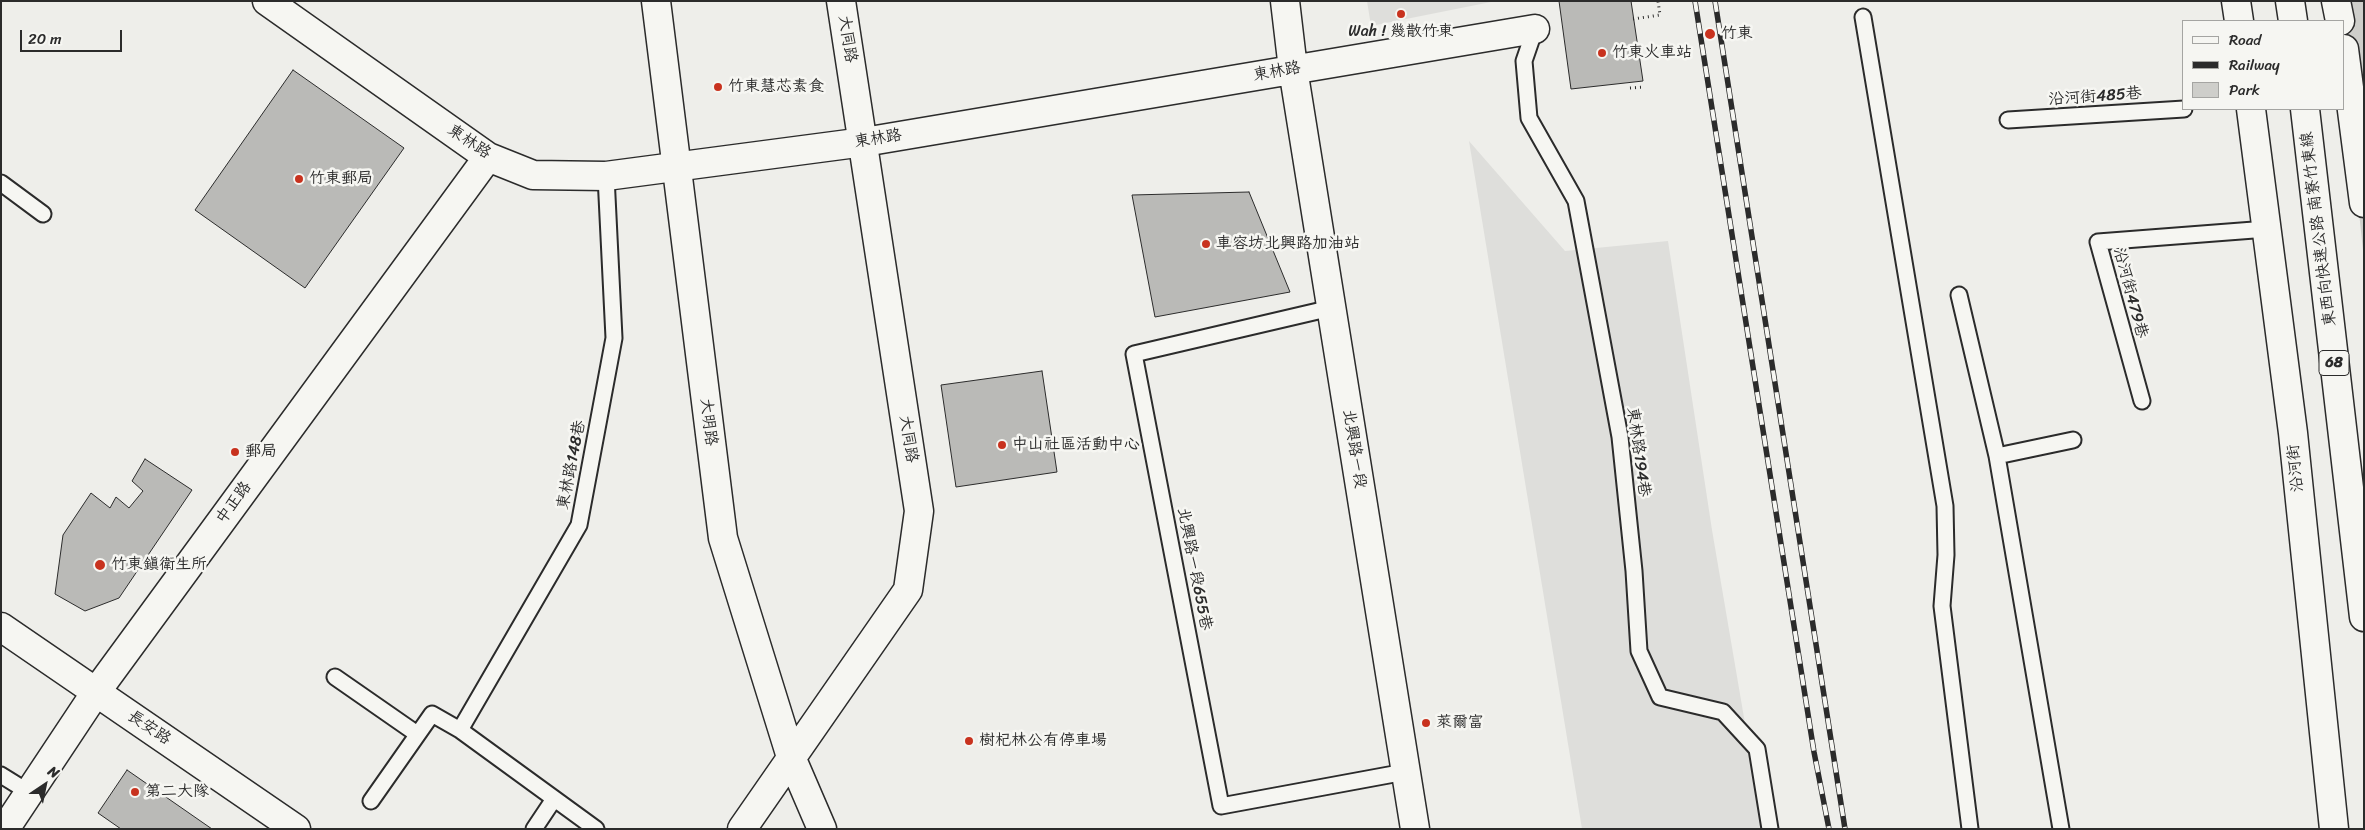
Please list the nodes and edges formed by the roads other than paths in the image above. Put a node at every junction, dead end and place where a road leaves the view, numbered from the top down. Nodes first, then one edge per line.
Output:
1 (267, 1) edge
2 (656, 1) edge
3 (841, 1) edge
4 (1285, 1) edge
5 (2236, 1) edge
6 (2290, 1) edge
7 (2336, 1) edge
8 (1863, 17) dead end
9 (2239, 20) edge
10 (2293, 20) edge
11 (2340, 20) edge
12 (1535, 29) joint
13 (2345, 57) edge
14 (1293, 69) junction
15 (2182, 109) edge
16 (2251, 110) edge
17 (2305, 110) edge
18 (2008, 120) dead end
19 (864, 142) junction
20 (488, 157) junction
21 (676, 165) junction
22 (606, 176) junction
23 (1, 182) edge
24 (2364, 203) edge
25 (43, 214) dead end
26 (2267, 229) junction
27 (1959, 295) dead end
28 (1331, 308) junction
29 (2142, 400) dead end
30 (2073, 440) dead end
31 (1997, 456) junction
32 (2364, 617) edge
33 (1, 627) edge
34 (335, 677) dead end
35 (96, 692) junction
36 (460, 730) junction
37 (417, 734) junction
38 (791, 757) junction
39 (1405, 772) junction
40 (1, 774) edge
41 (30, 793) junction
42 (554, 799) junction
43 (371, 801) dead end
44 (5, 829) edge
45 (296, 829) edge
46 (534, 829) edge
47 (596, 829) edge
48 (742, 829) edge
49 (822, 829) edge
50 (1414, 829) edge
51 (1770, 829) edge
52 (1970, 829) edge
53 (2061, 829) edge
54 (2334, 829) edge

1 - 20 main road, 東林路
2 - 21 main road, 大明路
3 - 19 main road, 大同路
4 - 14 main road, 北興路ㄧ段
5 - 9 main road
6 - 10 main road
7 - 11 main road
8 - 52 lane
12 - 14 main road, 東林路
12 - 51 lane, 東林路194巷
13 - 24 main road
14 - 19 main road, 東林路
14 - 28 main road, 北興路ㄧ段
15 - 18 lane, 沿河街485巷
16 - 26 main road, 沿河街
17 - 32 main road, 東西向快速公路 南寮竹東線 / 68
19 - 21 main road, 東林路
19 - 38 main road, 大同路
20 - 22 main road, 東林路
20 - 35 main road, 中正路
21 - 22 main road, 東林路
21 - 38 main road, 大明路
22 - 36 lane, 東林路148巷
23 - 25 lane
26 - 29 lane, 沿河街479巷
26 - 54 main road, 沿河街
27 - 31 lane
28 - 39 main road, 北興路ㄧ段
28 - 39 lane, 北興路ㄧ段655巷
30 - 31 lane
31 - 53 lane
33 - 35 main road, 長安路
34 - 37 lane
35 - 41 main road, 中正路
35 - 45 main road, 長安路
36 - 37 lane
36 - 42 lane
37 - 43 lane
38 - 48 main road, 大同路
38 - 49 main road, 大明路
39 - 50 main road, 北興路ㄧ段
40 - 41 lane
41 - 44 main road, 中正路
42 - 46 lane
42 - 47 lane

